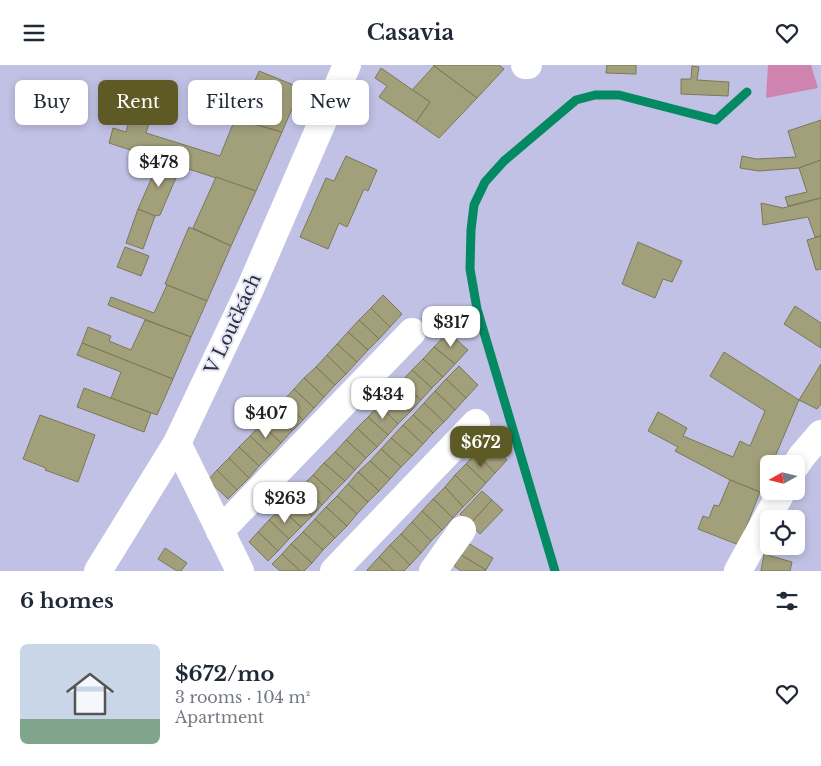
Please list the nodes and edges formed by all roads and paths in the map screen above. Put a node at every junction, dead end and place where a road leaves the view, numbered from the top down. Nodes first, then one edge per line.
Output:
1 (347, 65) edge
2 (412, 332) dead end
3 (476, 423) dead end
4 (821, 434) edge
5 (177, 443) junction
6 (803, 455) edge
7 (777, 500) edge
8 (462, 530) dead end
9 (220, 531) junction
10 (98, 571) edge
11 (240, 571) edge
12 (334, 571) edge
13 (433, 571) edge
14 (738, 571) edge

1 - 5 street, V Loučkách
2 - 9 street
3 - 12 street
4 - 6 street
5 - 9 street
5 - 10 street, V Loučkách
7 - 14 street
8 - 13 street
9 - 11 street

